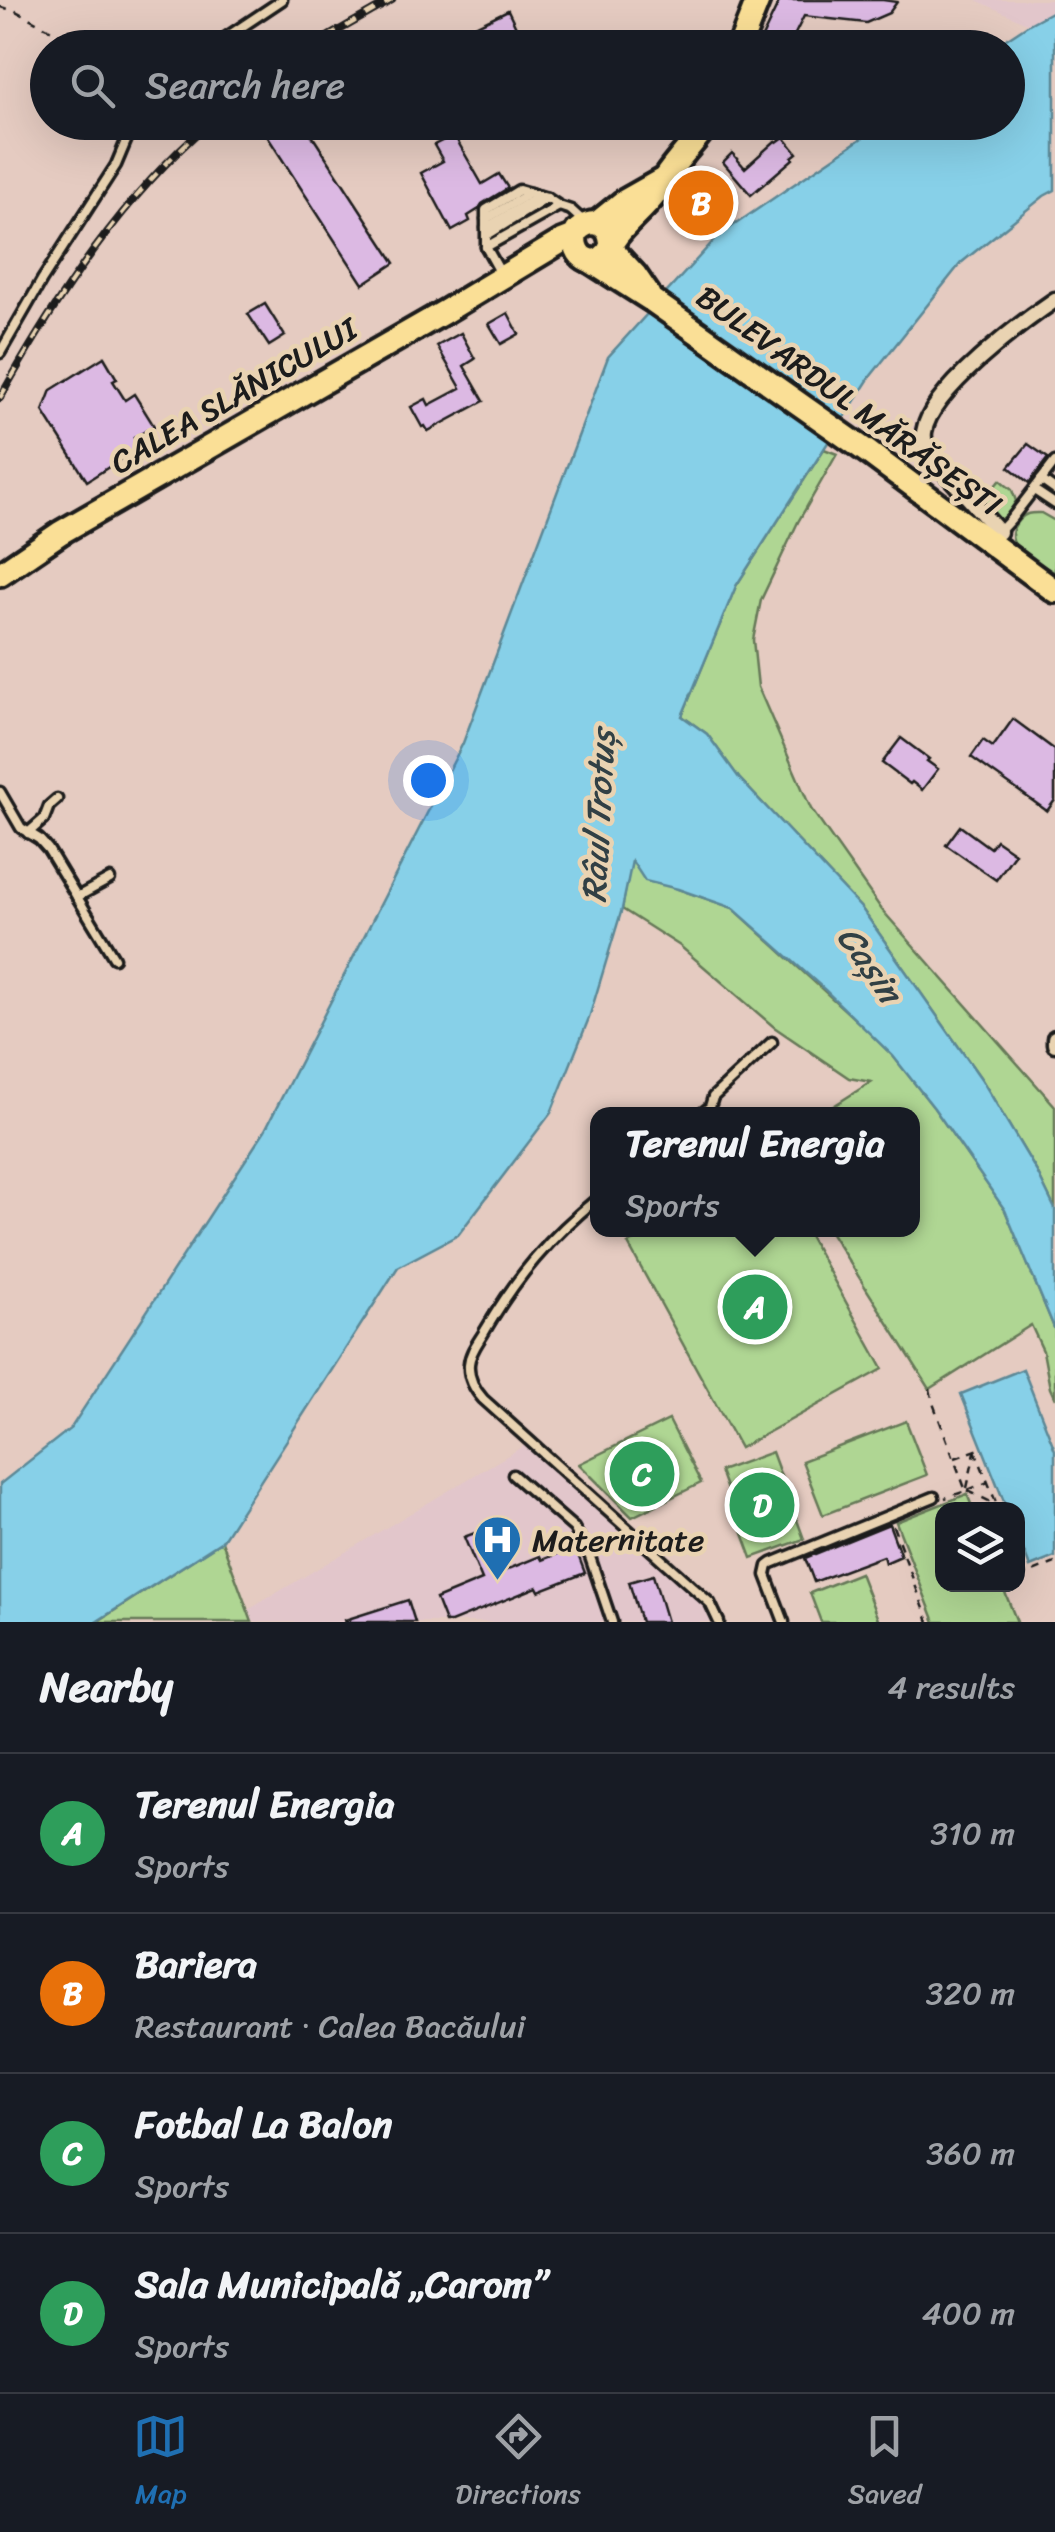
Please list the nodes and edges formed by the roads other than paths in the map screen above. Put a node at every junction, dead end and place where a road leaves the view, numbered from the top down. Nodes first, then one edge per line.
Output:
1 (282, 0) edge
2 (758, 0) edge
3 (237, 30) edge
4 (746, 30) edge
5 (126, 140) edge
6 (696, 140) edge
7 (663, 180) junction
8 (539, 196) junction
9 (559, 206) junction
10 (486, 227) junction
11 (586, 240) junction
12 (611, 245) junction
13 (486, 246) junction
14 (502, 276) junction
15 (1055, 300) edge
16 (654, 302) junction
17 (0, 354) edge
18 (1055, 462) edge
19 (1052, 472) edge
20 (1041, 480) junction
21 (1034, 490) junction
22 (1055, 490) edge
23 (1055, 504) edge
24 (994, 537) junction
25 (0, 574) edge
26 (1055, 591) edge
27 (0, 792) edge
28 (57, 799) dead end
29 (28, 833) junction
30 (110, 880) dead end
31 (78, 897) junction
32 (114, 958) dead end
33 (772, 1042) dead end
34 (710, 1107) edge
35 (590, 1205) edge
36 (513, 1475) dead end
37 (934, 1497) road end
38 (612, 1622) edge
39 (719, 1622) edge
40 (784, 1622) edge

1 - 3 lane
2 - 4 main road
5 - 17 lane
6 - 7 main road
7 - 11 main road
7 - 12 main road
8 - 9 lane
8 - 10 lane
8 - 10 lane
9 - 11 lane
9 - 13 lane
10 - 13 lane
11 - 12 main road
11 - 14 main road, CALEA SLĂNICULUI
11 - 16 main road, BULEVARDUL MĂRĂȘEȘTI
12 - 16 main road, BULEVARDUL MĂRĂȘEȘTI
13 - 14 lane
14 - 25 main road, CALEA SLĂNICULUI
15 - 24 street
16 - 24 main road, BULEVARDUL MĂRĂȘEȘTI
18 - 19 lane
19 - 20 lane
20 - 21 lane
20 - 22 lane
21 - 23 lane
21 - 24 lane
24 - 26 main road, BULEVARDUL MĂRĂȘEȘTI
27 - 29 lane
28 - 29 lane
29 - 31 lane
30 - 31 lane
31 - 32 lane
33 - 34 lane
35 - 39 lane
36 - 38 lane
37 - 40 lane

